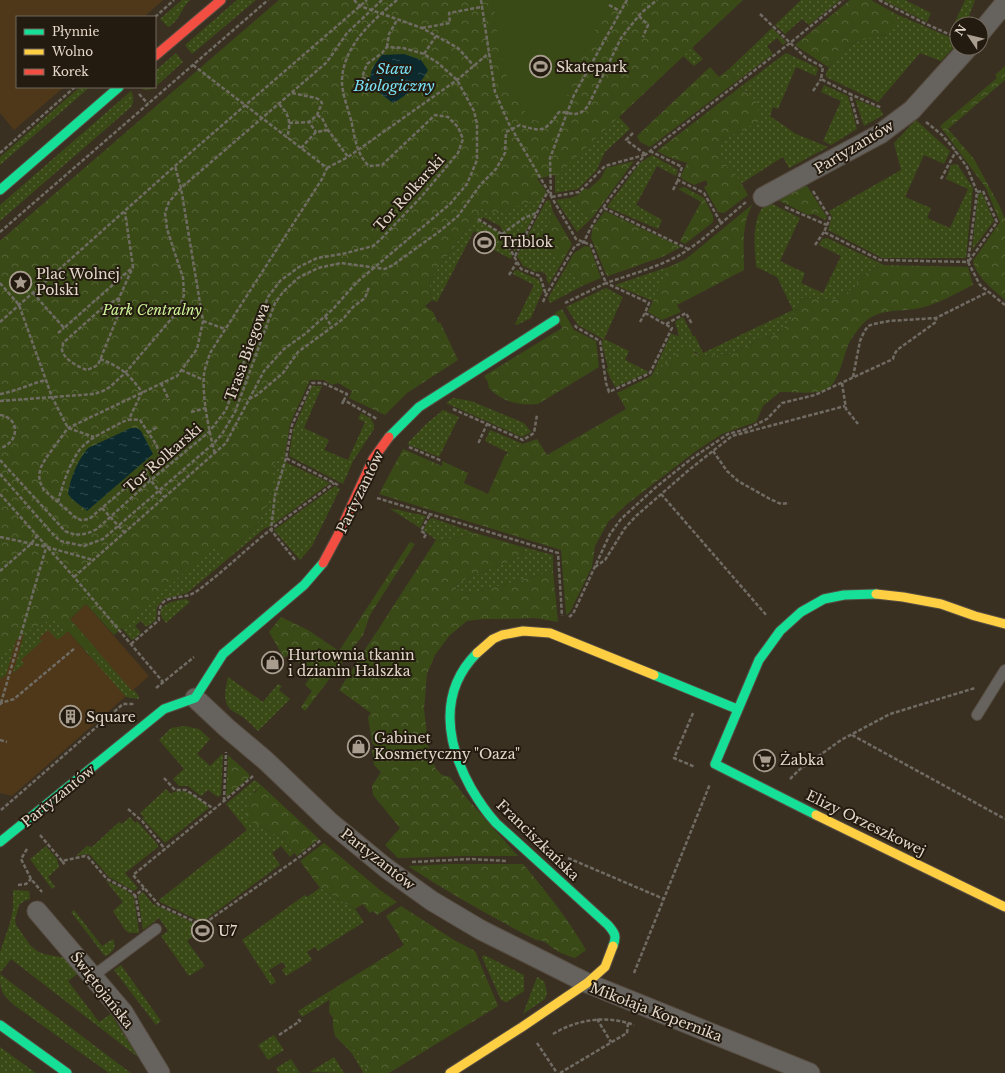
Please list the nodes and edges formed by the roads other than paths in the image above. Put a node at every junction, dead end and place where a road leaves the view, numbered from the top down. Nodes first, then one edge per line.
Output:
1 (221, 0) edge
2 (1005, 3) edge
3 (989, 22) edge
4 (156, 55) edge
5 (961, 56) edge
6 (119, 88) edge
7 (0, 190) edge
8 (756, 198) road end
9 (556, 320) dead end
10 (1005, 624) edge
11 (1005, 670) edge
12 (195, 698) junction
13 (737, 710) junction
14 (977, 715) dead end
15 (0, 842) edge
16 (1002, 902) edge
17 (38, 911) dead end
18 (156, 929) dead end
19 (93, 976) junction
20 (587, 983) junction
21 (0, 1025) edge
22 (456, 1071) edge
23 (67, 1073) edge
24 (160, 1073) edge
25 (810, 1073) edge

1 - 4 street
2 - 3 street
5 - 8 street, Partyzantów
6 - 7 street
9 - 12 street, Partyzantów
10 - 13 street
11 - 14 lane
12 - 15 street, Partyzantów
12 - 20 street, Partyzantów
13 - 16 street, Elizy Orzeszkowej
13 - 20 street, Franciszkańska
17 - 19 street, Świętojańska
18 - 19 lane
19 - 24 street, Świętojańska
20 - 22 street, Mikołaja Kopernika
20 - 25 street, Mikołaja Kopernika
21 - 23 street

